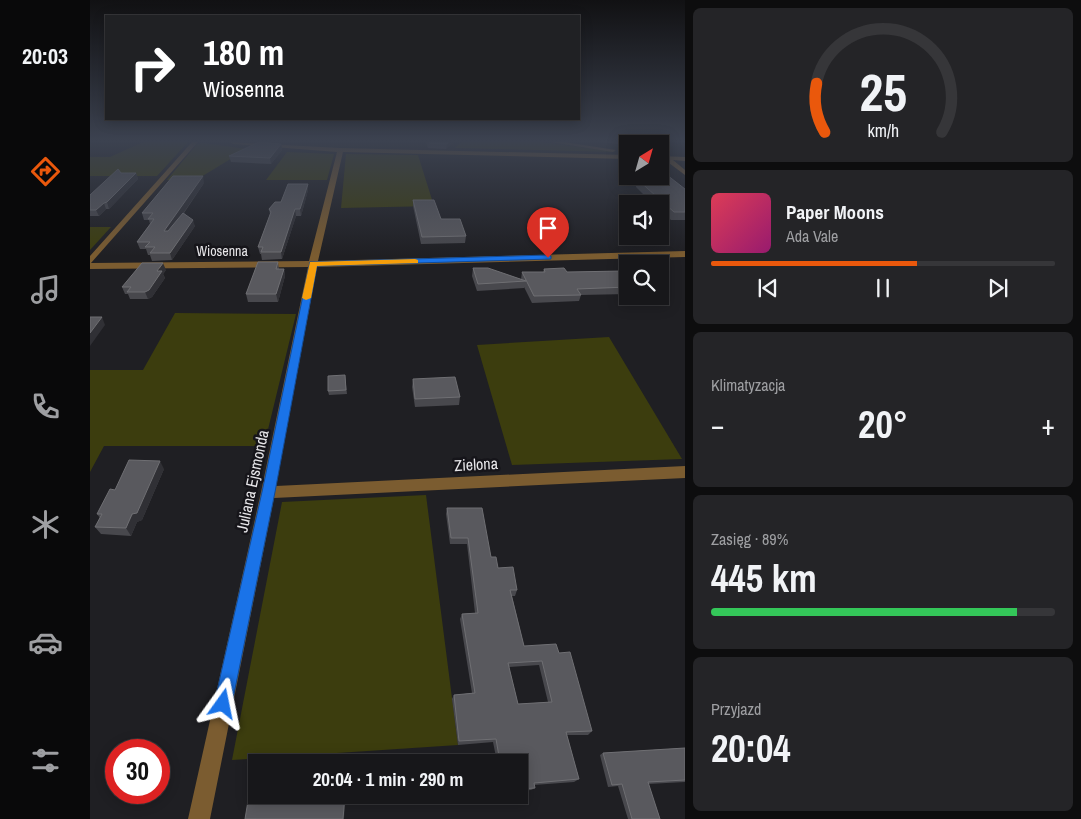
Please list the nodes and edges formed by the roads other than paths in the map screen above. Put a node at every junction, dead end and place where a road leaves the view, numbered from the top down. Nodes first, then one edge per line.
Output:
1 (161, 180) edge
2 (333, 180) edge
3 (685, 254) edge
4 (90, 260) edge
5 (313, 264) junction
6 (90, 266) edge
7 (685, 472) edge
8 (268, 492) junction
9 (198, 819) edge

1 - 4 street
2 - 5 street, Juliana Ejsmonda
3 - 5 street, Wiosenna
5 - 6 street, Wiosenna
5 - 8 street, Juliana Ejsmonda
7 - 8 street, Zielona
8 - 9 street, Juliana Ejsmonda

